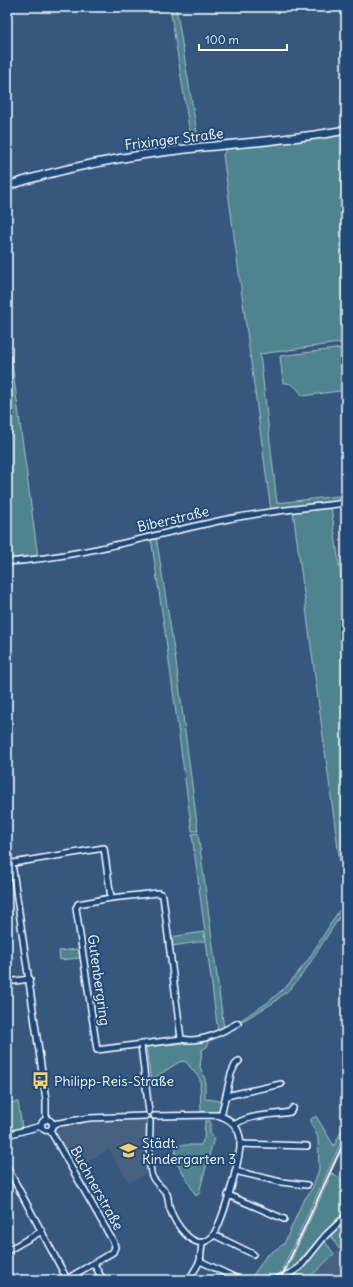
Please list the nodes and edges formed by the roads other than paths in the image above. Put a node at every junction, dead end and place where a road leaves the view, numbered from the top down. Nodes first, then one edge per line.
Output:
1 (346, 130) edge
2 (7, 186) edge
3 (346, 503) edge
4 (7, 562) edge
5 (10, 863) edge
6 (111, 898) junction
7 (30, 979) junction
8 (7, 982) edge
9 (238, 1023) dead end
10 (181, 1039) junction
11 (141, 1045) junction
12 (239, 1061) dead end
13 (280, 1084) dead end
14 (226, 1096) junction
15 (293, 1108) dead end
16 (149, 1112) junction
17 (145, 1116) junction
18 (154, 1116) junction
19 (221, 1116) junction
20 (46, 1120) junction
21 (150, 1121) junction
22 (53, 1124) junction
23 (235, 1125) junction
24 (41, 1126) junction
25 (50, 1130) junction
26 (7, 1135) edge
27 (240, 1144) junction
28 (307, 1146) dead end
29 (7, 1167) edge
30 (235, 1171) junction
31 (307, 1185) dead end
32 (228, 1195) junction
33 (346, 1216) edge
34 (284, 1219) dead end
35 (42, 1231) junction
36 (214, 1235) junction
37 (202, 1243) junction
38 (7, 1251) edge
39 (253, 1254) dead end
40 (200, 1261) junction
41 (94, 1264) junction
42 (66, 1279) edge
43 (104, 1280) edge
44 (189, 1280) edge
45 (240, 1280) edge
46 (275, 1280) edge

1 - 2 street, Frixinger Straße
3 - 4 street, Biberstraße
5 - 6 street
5 - 7 street
6 - 10 street, Gutenbergring
6 - 11 street, Gutenbergring
7 - 8 street
7 - 20 street
9 - 10 street, Gutenbergring
10 - 11 street, Gutenbergring
11 - 16 street
12 - 14 street
13 - 14 street
14 - 19 street
15 - 23 street
16 - 17 street
16 - 18 street
17 - 21 street
17 - 22 street
18 - 19 street
18 - 21 street
19 - 23 street
20 - 22 street
20 - 24 street
21 - 37 street
22 - 25 street
23 - 27 street
24 - 25 street
24 - 26 street
25 - 41 street, Buchnerstraße
27 - 28 street
27 - 30 street
29 - 35 street
30 - 31 street
30 - 32 street
32 - 34 street
32 - 36 street
33 - 46 street
35 - 38 street
35 - 42 street
36 - 37 street
36 - 39 street
37 - 40 street
40 - 44 street
40 - 45 street
41 - 42 street, Buchnerstraße
41 - 43 street

